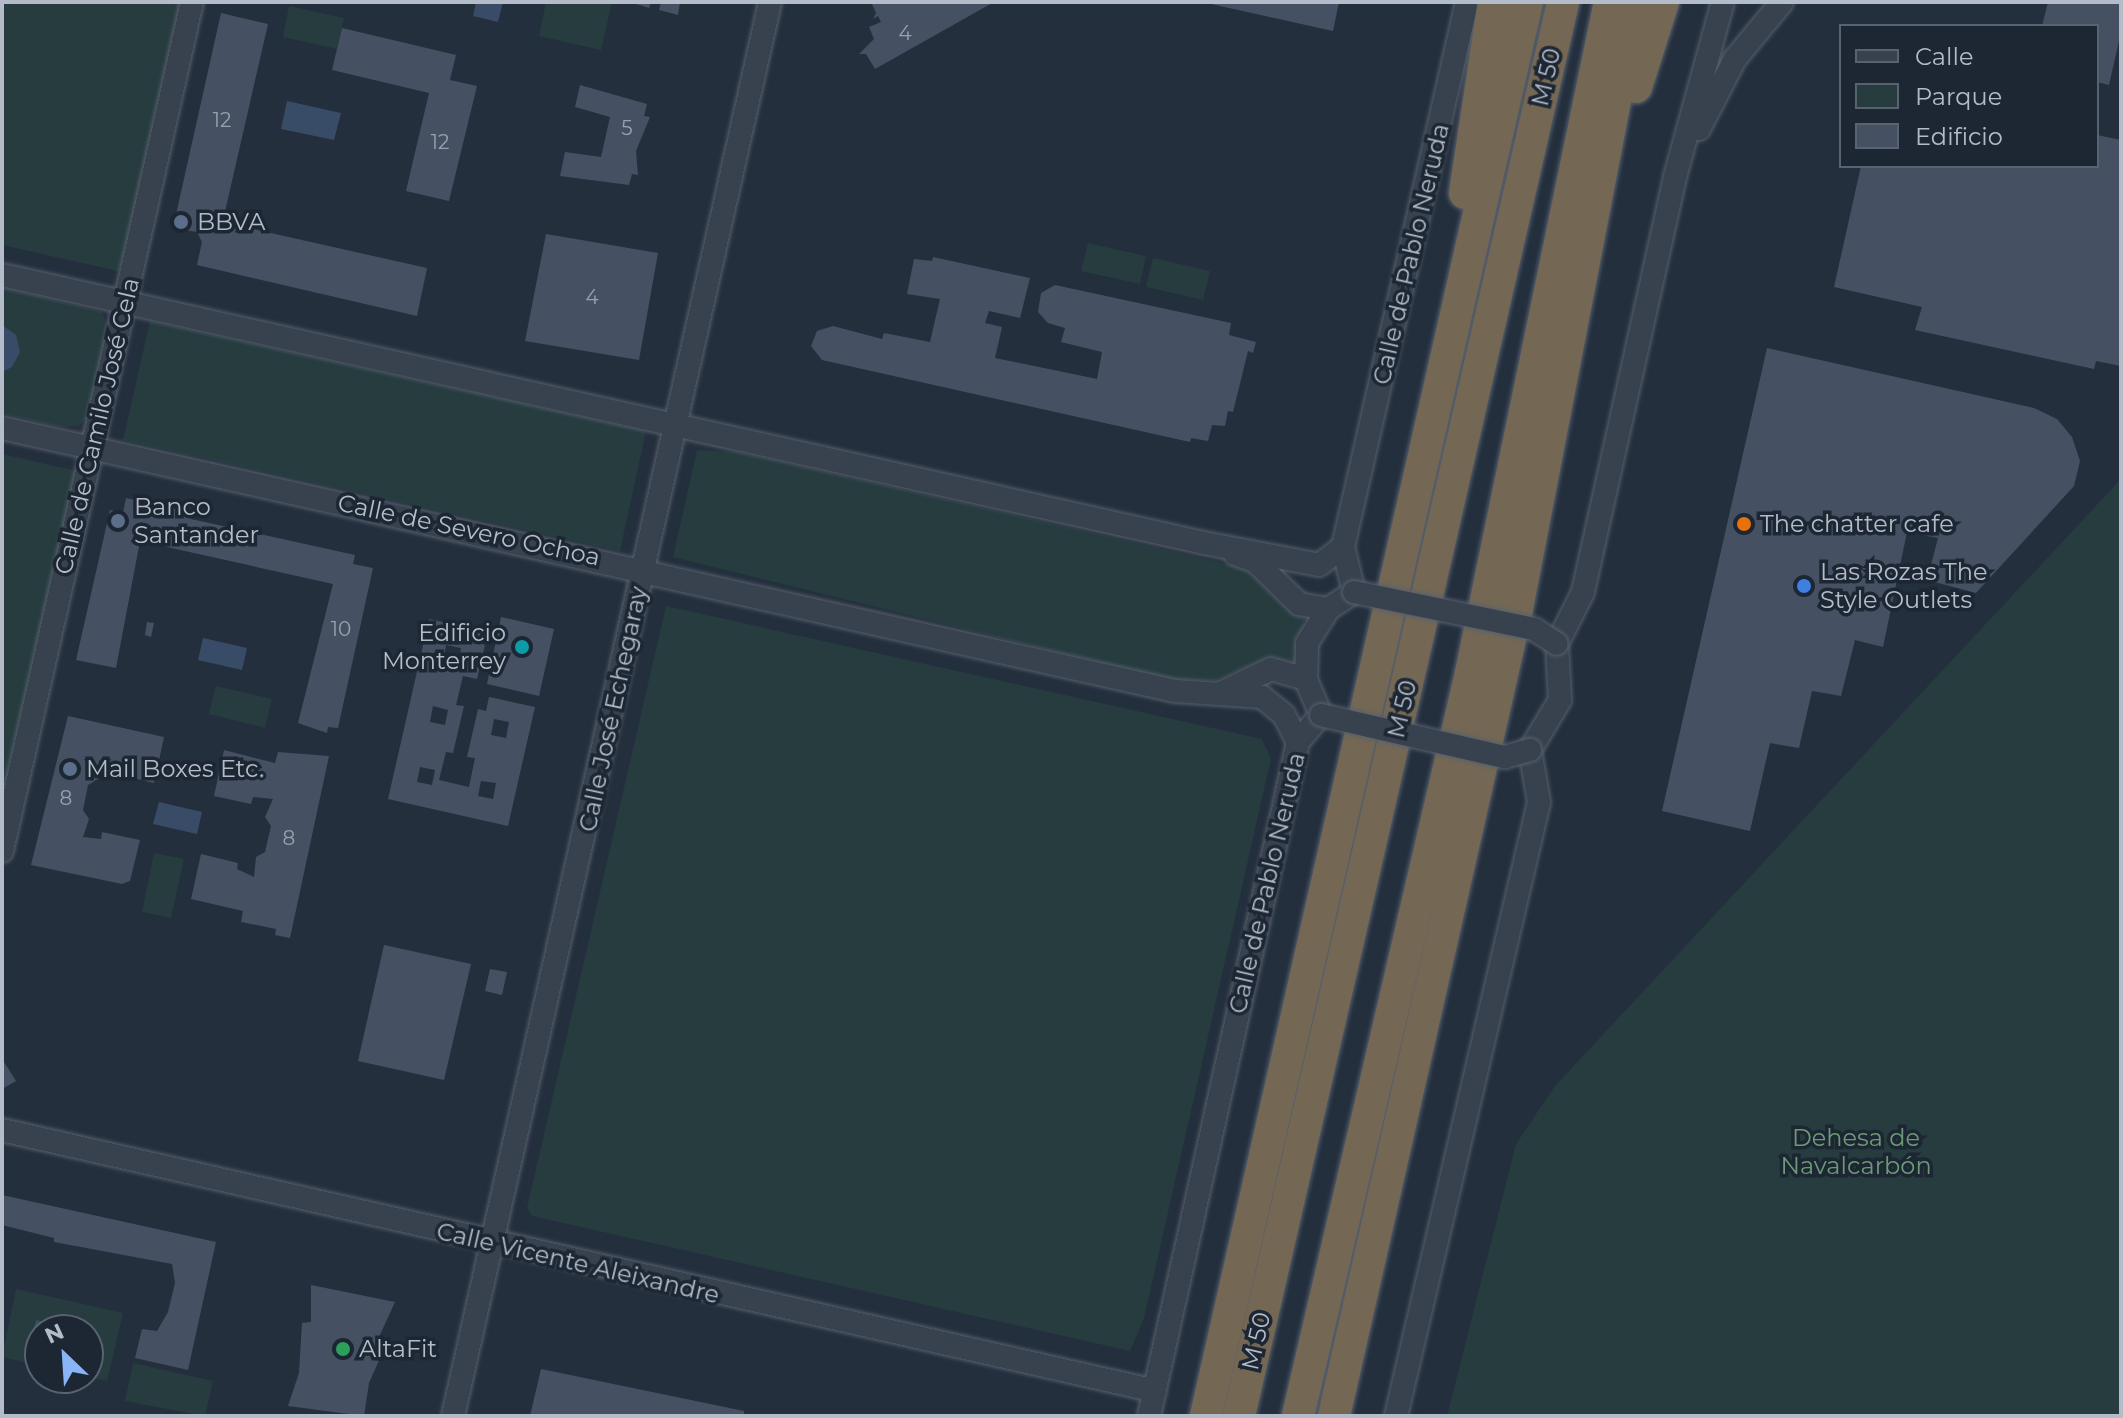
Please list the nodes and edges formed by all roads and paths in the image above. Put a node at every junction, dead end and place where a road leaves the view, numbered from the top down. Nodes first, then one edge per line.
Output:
1 (192, 2) edge
2 (770, 2) edge
3 (1527, 2) edge
4 (1563, 2) edge
5 (1610, 2) edge
6 (1634, 2) edge
7 (1663, 2) edge
8 (1723, 2) edge
9 (1782, 2) edge
10 (1474, 5) edge
11 (1679, 165) junction
12 (2, 275) edge
13 (126, 301) junction
14 (675, 425) junction
15 (2, 428) edge
16 (92, 448) junction
17 (1420, 486) junction
18 (1204, 543) junction
19 (1343, 547) junction
20 (643, 568) junction
21 (1354, 592) junction
22 (1517, 608) junction
23 (1328, 609) junction
24 (1557, 644) junction
25 (1306, 679) junction
26 (1216, 695) junction
27 (1321, 715) junction
28 (1298, 742) junction
29 (1530, 750) junction
30 (2, 851) edge
31 (2, 1130) edge
32 (492, 1243) junction
33 (1417, 1331) junction
34 (1155, 1391) junction
35 (1337, 1409) edge
36 (453, 1416) edge
37 (1149, 1416) edge
38 (1206, 1416) edge
39 (1239, 1416) edge
40 (1298, 1416) edge
41 (1396, 1416) edge
42 (1403, 1416) edge

1 - 13 street, Calle de Camilo José Cela
2 - 14 street, Calle José Echegaray
3 - 17 highway
4 - 39 highway, M 50
5 - 40 highway
6 - 22 highway
7 - 22 highway
8 - 11 street
9 - 11 street
10 - 17 highway
10 - 19 street, Calle de Pablo Neruda
11 - 24 street
12 - 13 street
13 - 14 street
13 - 16 street, Calle de Camilo José Cela
14 - 18 street
14 - 20 street, Calle José Echegaray
15 - 16 street, Calle de Severo Ochoa
16 - 20 street, Calle de Severo Ochoa
16 - 30 street, Calle de Camilo José Cela
17 - 38 highway
18 - 19 street
18 - 23 street
19 - 21 street, Calle de Pablo Neruda
20 - 26 street, Calle de Severo Ochoa
20 - 32 street, Calle José Echegaray
21 - 23 street
21 - 24 street, bridge
22 - 35 highway
23 - 25 street
24 - 29 street
25 - 26 street
25 - 27 street
26 - 28 street, Calle de Severo Ochoa
27 - 28 street, Calle de Pablo Neruda
27 - 29 street, bridge
28 - 34 street, Calle de Pablo Neruda
29 - 33 street
31 - 32 street, Calle Vicente Aleixandre
32 - 34 street, Calle Vicente Aleixandre
32 - 36 street, Calle José Echegaray
33 - 41 street
33 - 42 street
34 - 37 street, Calle de Pablo Neruda

